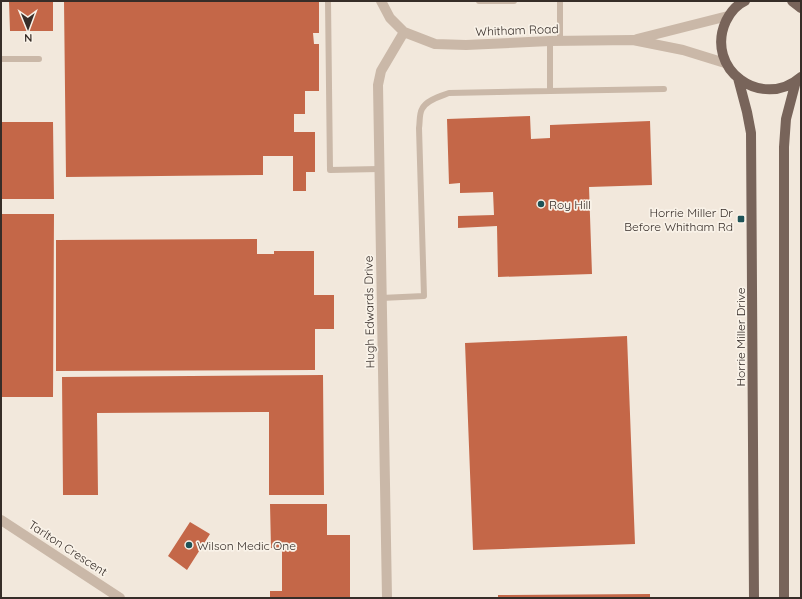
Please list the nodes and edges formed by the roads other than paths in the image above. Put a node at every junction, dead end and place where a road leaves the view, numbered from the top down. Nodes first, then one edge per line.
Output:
1 (328, 1) edge
2 (381, 1) edge
3 (479, 1) edge
4 (514, 1) edge
5 (560, 1) edge
6 (743, 1) edge
7 (728, 16) junction
8 (404, 32) junction
9 (633, 40) junction
10 (550, 41) junction
11 (560, 41) junction
12 (1, 59) edge
13 (39, 59) dead end
14 (725, 63) junction
15 (738, 78) junction
16 (798, 79) edge
17 (664, 89) dead end
18 (550, 91) junction
19 (379, 169) junction
20 (381, 298) junction
21 (1, 520) edge
22 (120, 598) edge
23 (388, 598) edge
24 (754, 598) edge
25 (784, 598) edge

1 - 19 lane
2 - 8 street
3 - 4 lane
5 - 11 lane
6 - 7 main road, Horrie Miller Drive
7 - 9 street, Whitham Road
7 - 14 main road, Horrie Miller Drive
8 - 10 street, Whitham Road
8 - 19 street, Hugh Edwards Drive
9 - 11 street, Whitham Road
9 - 14 street, Whitham Road
10 - 11 street, Whitham Road
10 - 18 lane
12 - 13 lane
14 - 15 main road, Horrie Miller Drive
15 - 16 main road, Horrie Miller Drive
15 - 24 main road, Horrie Miller Drive
16 - 25 main road, Horrie Miller Drive
17 - 18 lane
18 - 20 lane
19 - 20 street, Hugh Edwards Drive
20 - 23 street, Hugh Edwards Drive
21 - 22 street, Tarlton Crescent

